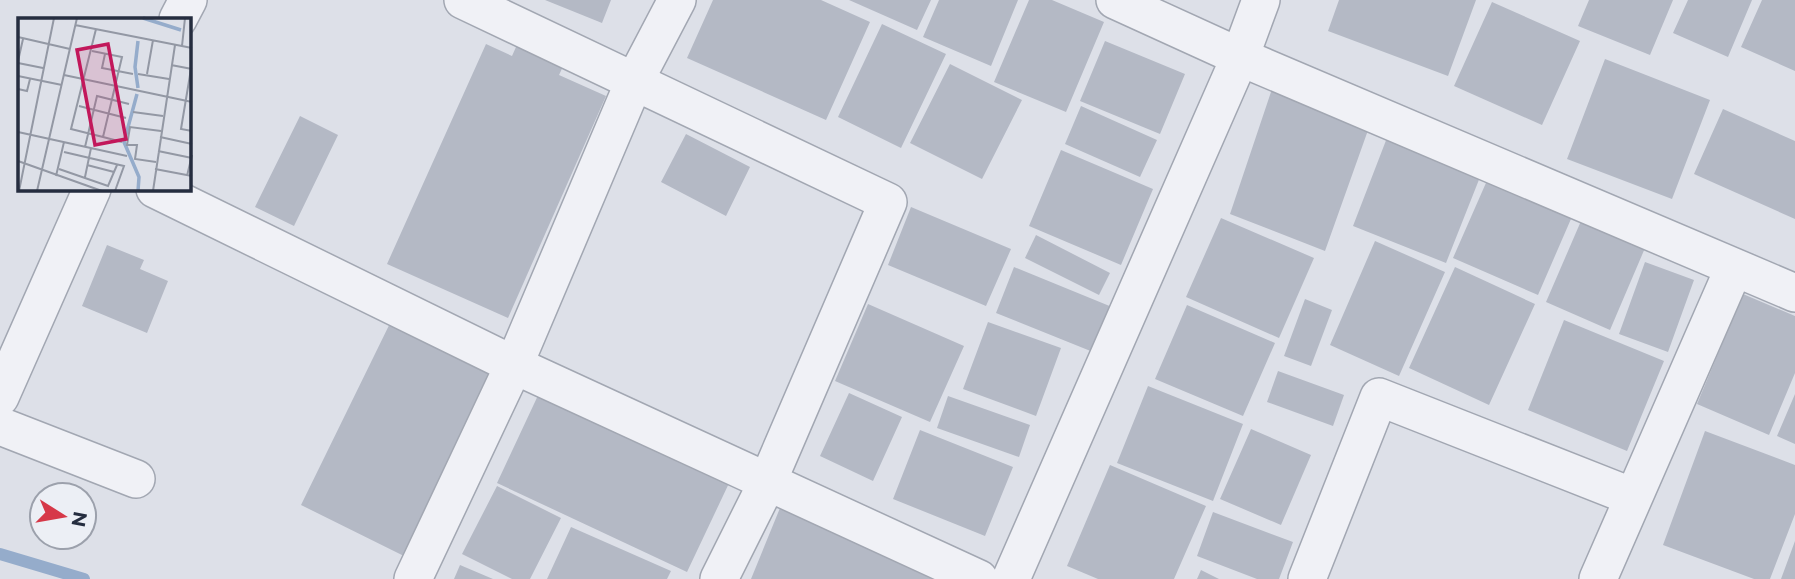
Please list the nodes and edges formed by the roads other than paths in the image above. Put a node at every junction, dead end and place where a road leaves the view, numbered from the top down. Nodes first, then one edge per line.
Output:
1 (188, 0) edge
2 (463, 0) edge
3 (677, 0) edge
4 (1115, 0) edge
5 (1261, 0) edge
6 (179, 18) edge
7 (1240, 57) junction
8 (634, 82) junction
9 (91, 191) edge
10 (159, 191) edge
11 (1734, 268) junction
12 (1795, 293) edge
13 (514, 365) junction
14 (0, 397) edge
15 (0, 426) edge
16 (136, 478) dead end
17 (767, 483) junction
18 (1633, 497) junction
19 (413, 579) edge
20 (719, 579) edge
21 (979, 579) edge
22 (1011, 579) edge
23 (1307, 579) edge
24 (1598, 579) edge

1 - 6 street
2 - 8 street
3 - 8 street
4 - 7 street
5 - 7 street
7 - 11 street
7 - 22 street
8 - 13 street
8 - 17 street
9 - 14 street
10 - 13 street
11 - 12 street
11 - 18 street
13 - 17 street
13 - 19 street
15 - 16 street
17 - 20 street
17 - 21 street
18 - 23 street
18 - 24 street

